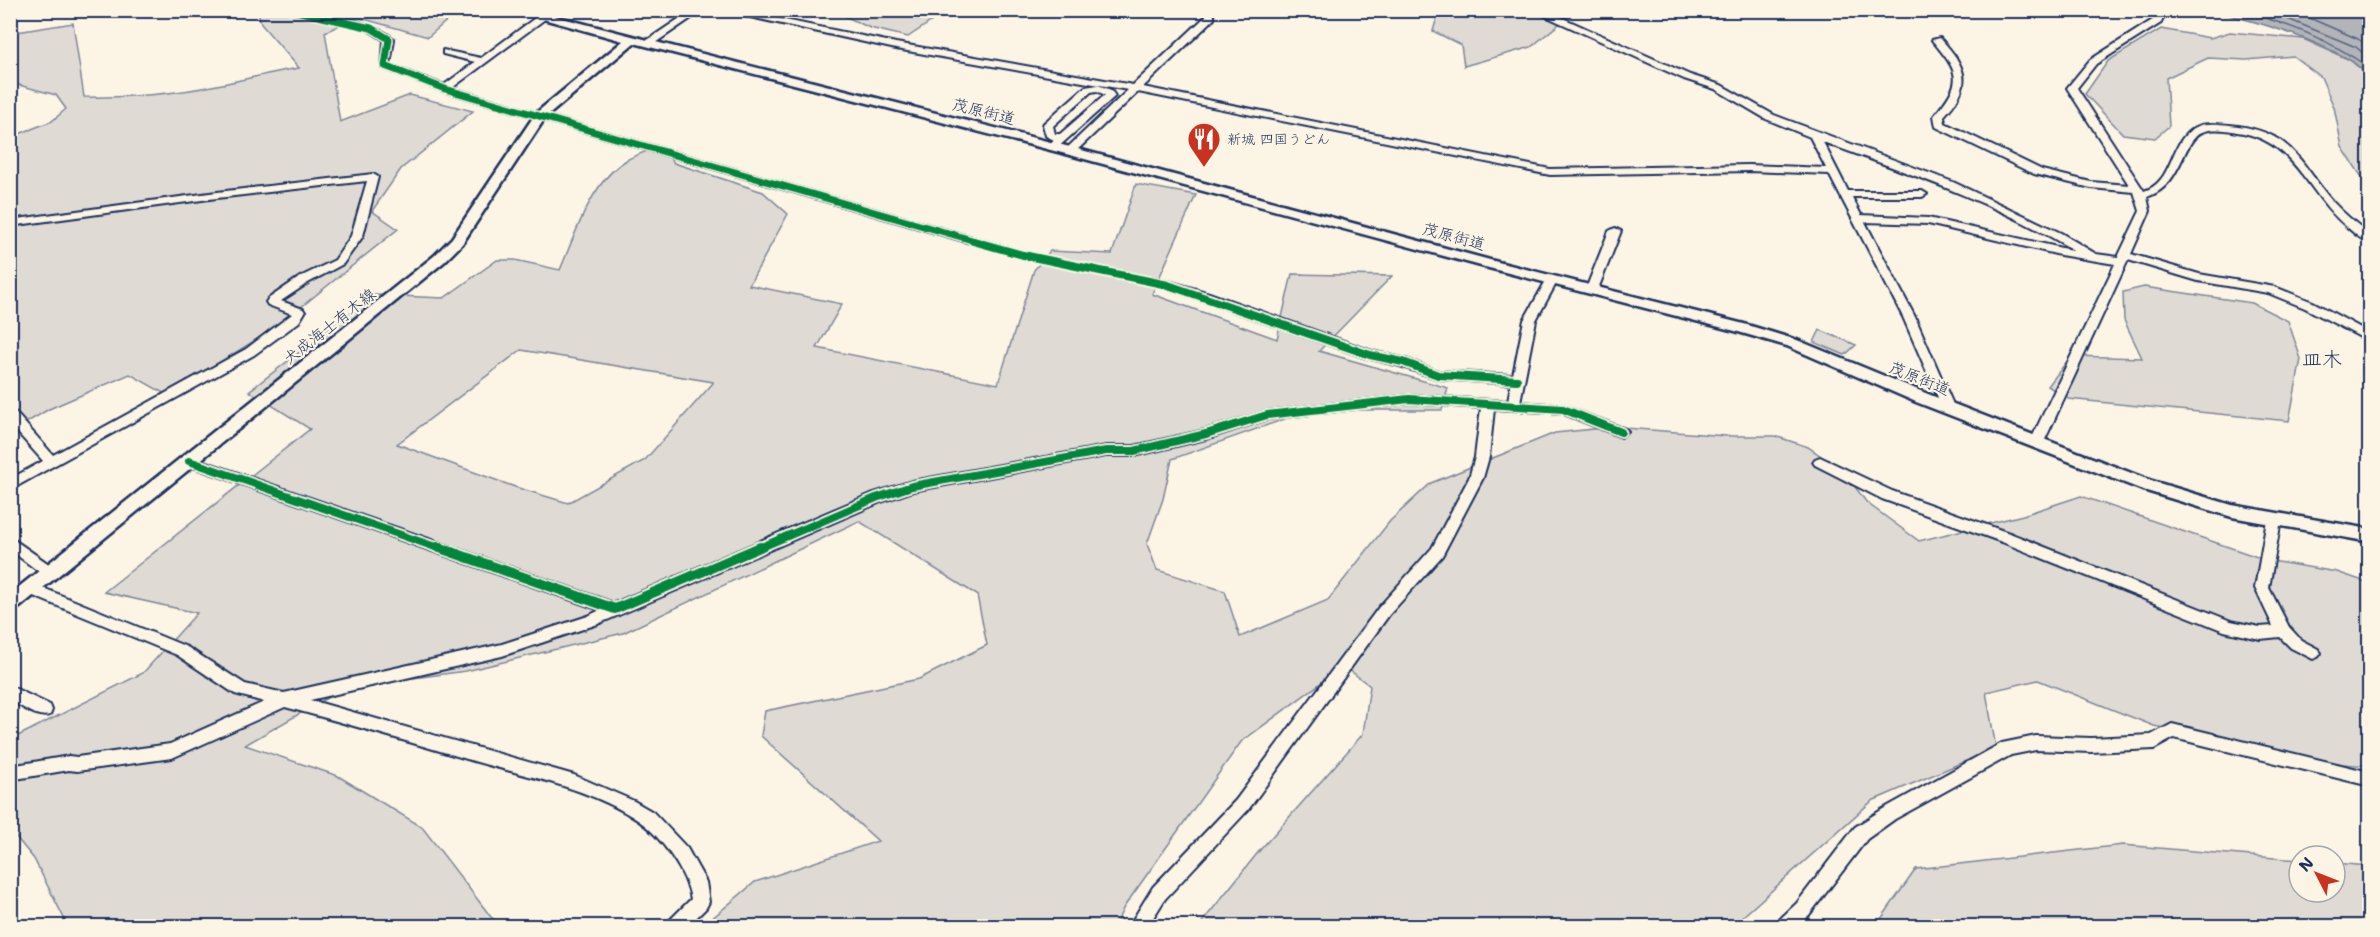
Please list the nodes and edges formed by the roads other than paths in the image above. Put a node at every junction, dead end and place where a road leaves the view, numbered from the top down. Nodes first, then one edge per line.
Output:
1 (291, 10) edge
2 (516, 10) edge
3 (699, 10) edge
4 (722, 10) edge
5 (1209, 10) edge
6 (1536, 10) edge
7 (2163, 10) edge
8 (542, 17) junction
9 (632, 39) junction
10 (1937, 40) dead end
11 (649, 43) junction
12 (446, 52) dead end
13 (483, 61) junction
14 (445, 89) junction
15 (1137, 89) junction
16 (540, 116) junction
17 (1814, 135) junction
18 (1062, 145) junction
19 (1831, 171) junction
20 (2139, 192) junction
21 (1843, 194) junction
22 (1922, 194) dead end
23 (1856, 218) junction
24 (10, 223) edge
25 (1615, 231) dead end
26 (2365, 233) edge
27 (2370, 240) edge
28 (2093, 257) junction
29 (2121, 258) junction
30 (1552, 280) junction
31 (1592, 289) junction
32 (2370, 338) edge
33 (1517, 381) junction
34 (1488, 405) junction
35 (1513, 406) junction
36 (1949, 409) junction
37 (10, 415) edge
38 (1621, 432) dead end
39 (2036, 444) junction
40 (189, 461) junction
41 (52, 462) junction
42 (1820, 462) dead end
43 (10, 485) edge
44 (2274, 520) junction
45 (2370, 536) edge
46 (10, 542) edge
47 (51, 573) junction
48 (31, 589) junction
49 (10, 605) edge
50 (615, 609) junction
51 (2283, 631) junction
52 (2313, 653) dead end
53 (10, 692) edge
54 (284, 700) junction
55 (44, 710) dead end
56 (10, 773) edge
57 (2370, 779) edge
58 (676, 927) edge
59 (1138, 927) edge
60 (1785, 927) edge

1 - 14 street
2 - 8 main road, 茂原街道
3 - 11 street
4 - 15 street
5 - 15 street
6 - 17 street
7 - 20 street
8 - 9 main road, 茂原街道
8 - 13 street
9 - 11 main road, 茂原街道
9 - 16 main road, 犬成海士有木線
10 - 20 street
11 - 18 main road, 茂原街道
12 - 13 street
13 - 14 street
14 - 16 street
15 - 18 street
15 - 19 street
16 - 33 street
16 - 40 main road, 犬成海士有木線
17 - 19 street
17 - 28 street
18 - 18 street
18 - 30 main road, 茂原街道
19 - 21 street
20 - 26 street
20 - 29 street
21 - 22 street
21 - 23 street
23 - 28 street
23 - 36 street
24 - 41 street
25 - 31 street
26 - 27 street
28 - 29 street
29 - 32 street
29 - 39 street
30 - 31 main road, 茂原街道
30 - 33 street
31 - 36 main road, 茂原街道
33 - 35 street
34 - 35 street
34 - 50 street
34 - 59 street
35 - 38 street
36 - 39 main road, 茂原街道
37 - 41 street
39 - 44 main road, 茂原街道
40 - 47 main road, 犬成海士有木線
40 - 50 street
41 - 43 street
42 - 51 street
44 - 45 main road, 茂原街道
44 - 51 street
46 - 47 street
47 - 48 main road, 犬成海士有木線
48 - 49 main road, 犬成海士有木線
48 - 54 street
50 - 54 street
51 - 52 street
53 - 55 street
54 - 56 street
54 - 58 street
57 - 60 street

